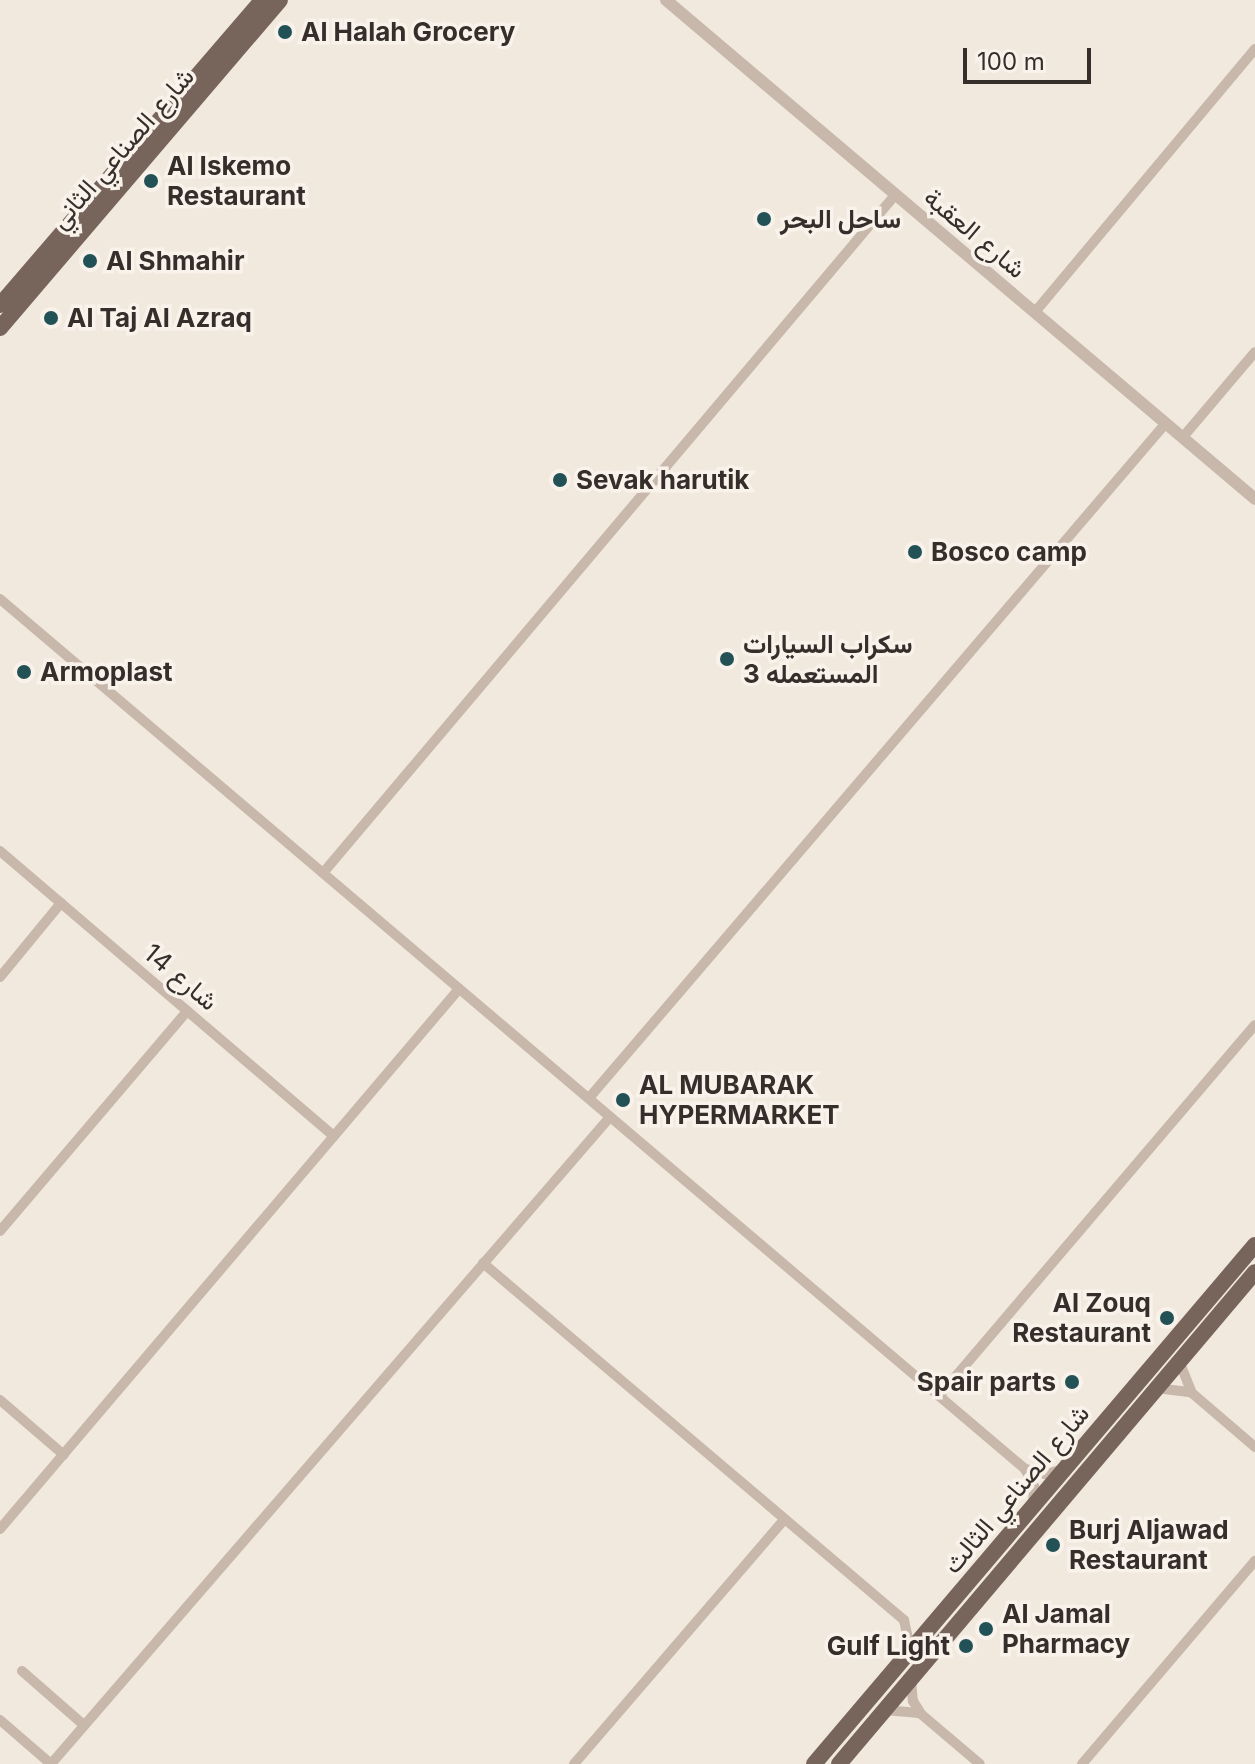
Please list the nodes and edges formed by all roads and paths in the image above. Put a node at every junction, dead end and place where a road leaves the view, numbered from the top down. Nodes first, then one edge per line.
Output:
1 (262, 0) edge
2 (280, 0) edge
3 (666, 0) edge
4 (1255, 49) edge
5 (896, 194) junction
6 (0, 305) edge
7 (1035, 312) junction
8 (0, 328) edge
9 (1255, 352) edge
10 (1166, 423) junction
11 (1183, 437) junction
12 (1255, 499) edge
13 (0, 599) edge
14 (0, 851) edge
15 (323, 873) junction
16 (61, 903) junction
17 (0, 977) edge
18 (459, 989) junction
19 (187, 1011) junction
20 (1255, 1025) edge
21 (589, 1098) junction
22 (610, 1117) junction
23 (334, 1136) junction
24 (0, 1231) edge
25 (1255, 1245) edge
26 (483, 1263) junction
27 (1255, 1272) edge
28 (1179, 1361) junction
29 (1156, 1388) junction
30 (1192, 1393) junction
31 (939, 1396) junction
32 (0, 1400) edge
33 (1255, 1447) edge
34 (64, 1455) junction
35 (1066, 1468) junction
36 (1025, 1469) junction
37 (1033, 1506) junction
38 (785, 1519) junction
39 (0, 1529) edge
40 (1255, 1561) edge
41 (904, 1620) junction
42 (935, 1621) junction
43 (910, 1651) junction
44 (22, 1671) dead end
45 (911, 1679) junction
46 (885, 1710) junction
47 (921, 1714) junction
48 (0, 1720) edge
49 (84, 1725) junction
50 (51, 1764) edge
51 (574, 1764) edge
52 (814, 1764) edge
53 (839, 1764) edge
54 (980, 1764) edge
55 (1082, 1764) edge

1 - 6 main road, شارع الصناعي الثاني
2 - 8 main road, شارع الصناعي الثاني
3 - 5 street, شارع العقبة
4 - 7 street
5 - 7 street, شارع العقبة
5 - 15 street
7 - 10 street, شارع العقبة
9 - 11 street
10 - 11 street, شارع العقبة
10 - 21 street
11 - 12 street, شارع العقبة
13 - 15 street
14 - 16 street, شارع 14
15 - 18 street
16 - 17 street
16 - 19 street, شارع 14
18 - 21 street
18 - 23 street
19 - 23 street, شارع 14
19 - 24 street
20 - 31 street
21 - 22 street
22 - 26 street
22 - 31 street
23 - 34 street
25 - 35 main road, شارع الصناعي الثالث
26 - 38 street
26 - 49 street
27 - 28 main road, شارع الصناعي الثالث
28 - 29 main road, شارع الصناعي الثالث
28 - 30 street
29 - 30 street
29 - 45 main road, شارع الصناعي الثالث
30 - 33 street
31 - 36 street
32 - 34 street
34 - 39 street
35 - 36 street
35 - 37 main road, شارع الصناعي الثالث
36 - 37 street
37 - 42 main road, شارع الصناعي الثالث
38 - 41 street
38 - 51 street
40 - 55 street
41 - 42 street
41 - 43 street
42 - 43 main road, شارع الصناعي الثالث
43 - 52 main road, شارع الصناعي الثالث
44 - 49 street
45 - 46 main road, شارع الصناعي الثالث
45 - 47 street
46 - 47 street
46 - 53 main road, شارع الصناعي الثالث
47 - 54 street
48 - 50 street
49 - 50 street

